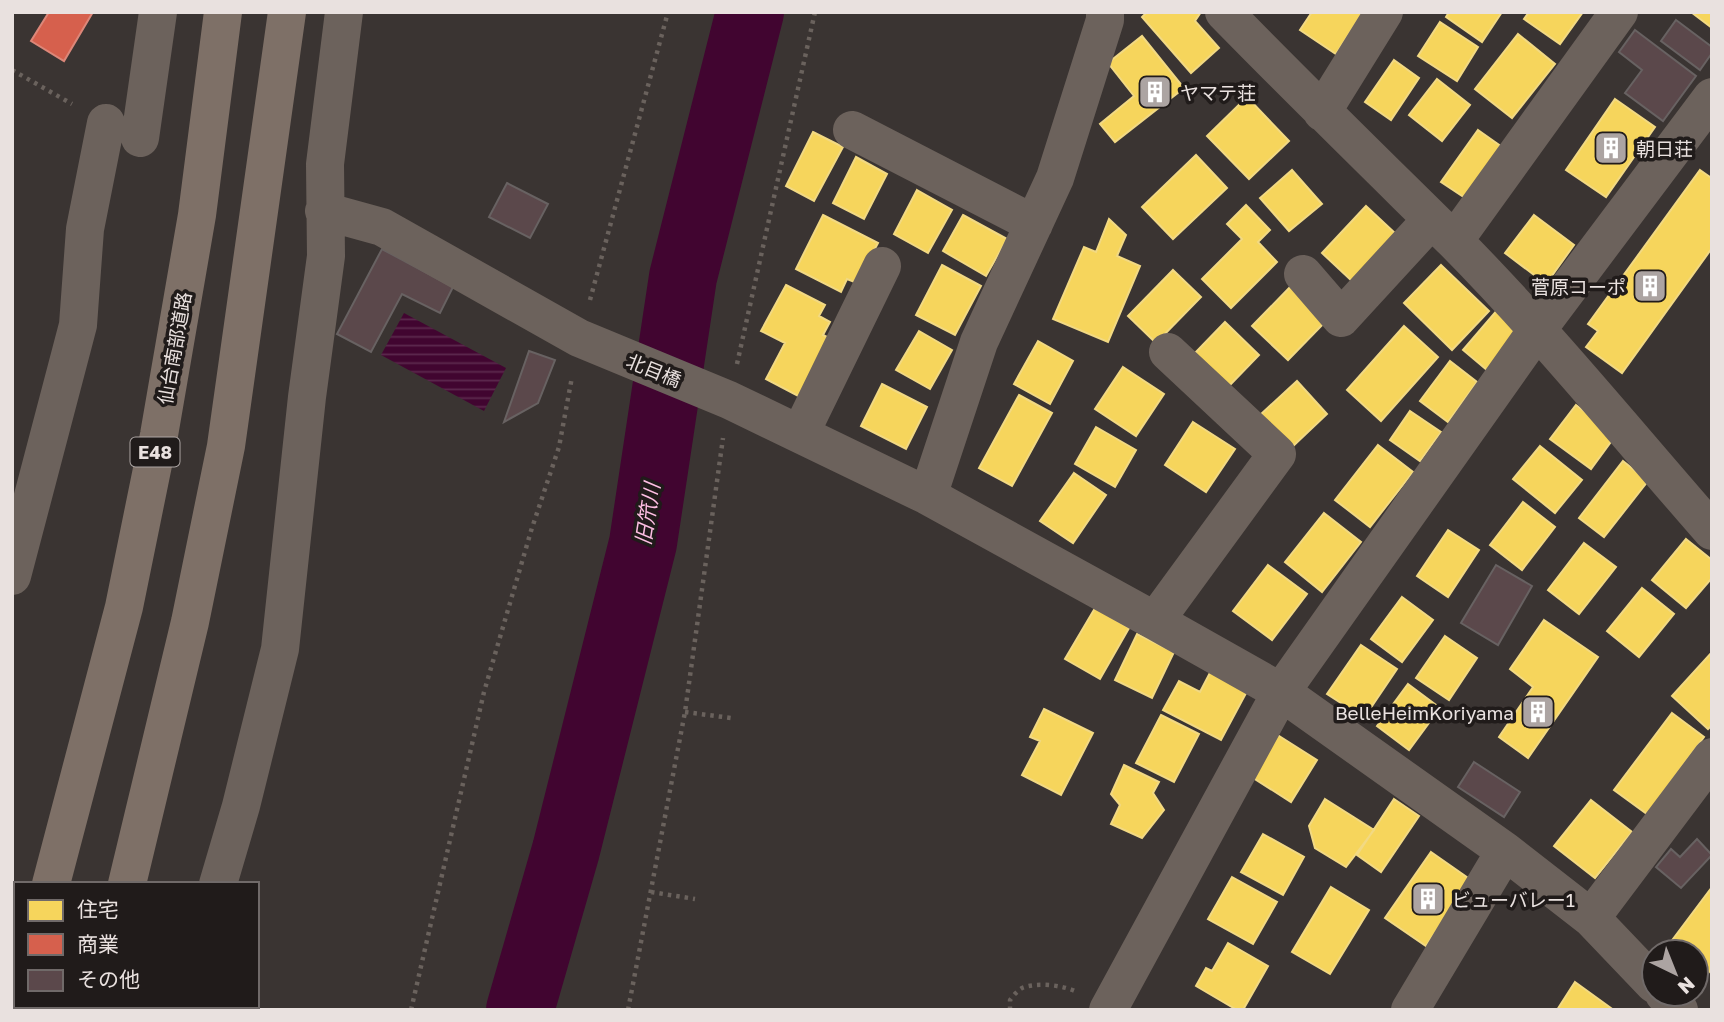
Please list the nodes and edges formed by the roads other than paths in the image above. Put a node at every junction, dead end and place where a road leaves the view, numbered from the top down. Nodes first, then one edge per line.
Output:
1 (158, 12) edge
2 (223, 12) edge
3 (287, 12) edge
4 (344, 12) edge
5 (1105, 12) edge
6 (1224, 12) edge
7 (1384, 12) edge
8 (1619, 12) edge
9 (1712, 97) edge
10 (1322, 112) junction
11 (852, 130) dead end
12 (324, 211) junction
13 (1034, 224) junction
14 (1442, 231) junction
15 (882, 266) dead end
16 (1303, 274) dead end
17 (1537, 330) junction
18 (1168, 352) dead end
19 (800, 434) junction
20 (928, 496) junction
21 (1712, 531) edge
22 (12, 576) edge
23 (1155, 621) junction
24 (1281, 692) junction
25 (1712, 757) edge
26 (1505, 851) junction
27 (52, 882) edge
28 (127, 882) edge
29 (219, 882) edge
30 (1591, 918) junction
31 (1640, 969) edge
32 (1109, 1008) edge
33 (1410, 1010) edge

1 - 22 street
2 - 27 highway, 仙台南部道路 / E48
3 - 28 highway
4 - 12 street
5 - 13 street
6 - 10 street
7 - 10 street
8 - 14 street
9 - 17 street
10 - 14 street
11 - 13 street
12 - 19 street, 北目橋
12 - 29 street
13 - 20 street
14 - 16 street
14 - 17 street
15 - 19 street
17 - 21 street
17 - 24 street
18 - 23 street
19 - 20 street, 北目橋
20 - 23 street, 北目橋
23 - 24 street, 北目橋
24 - 26 street, 北目橋
24 - 32 street
25 - 30 street
26 - 30 street, 北目橋
26 - 33 street
30 - 31 street, 北目橋

